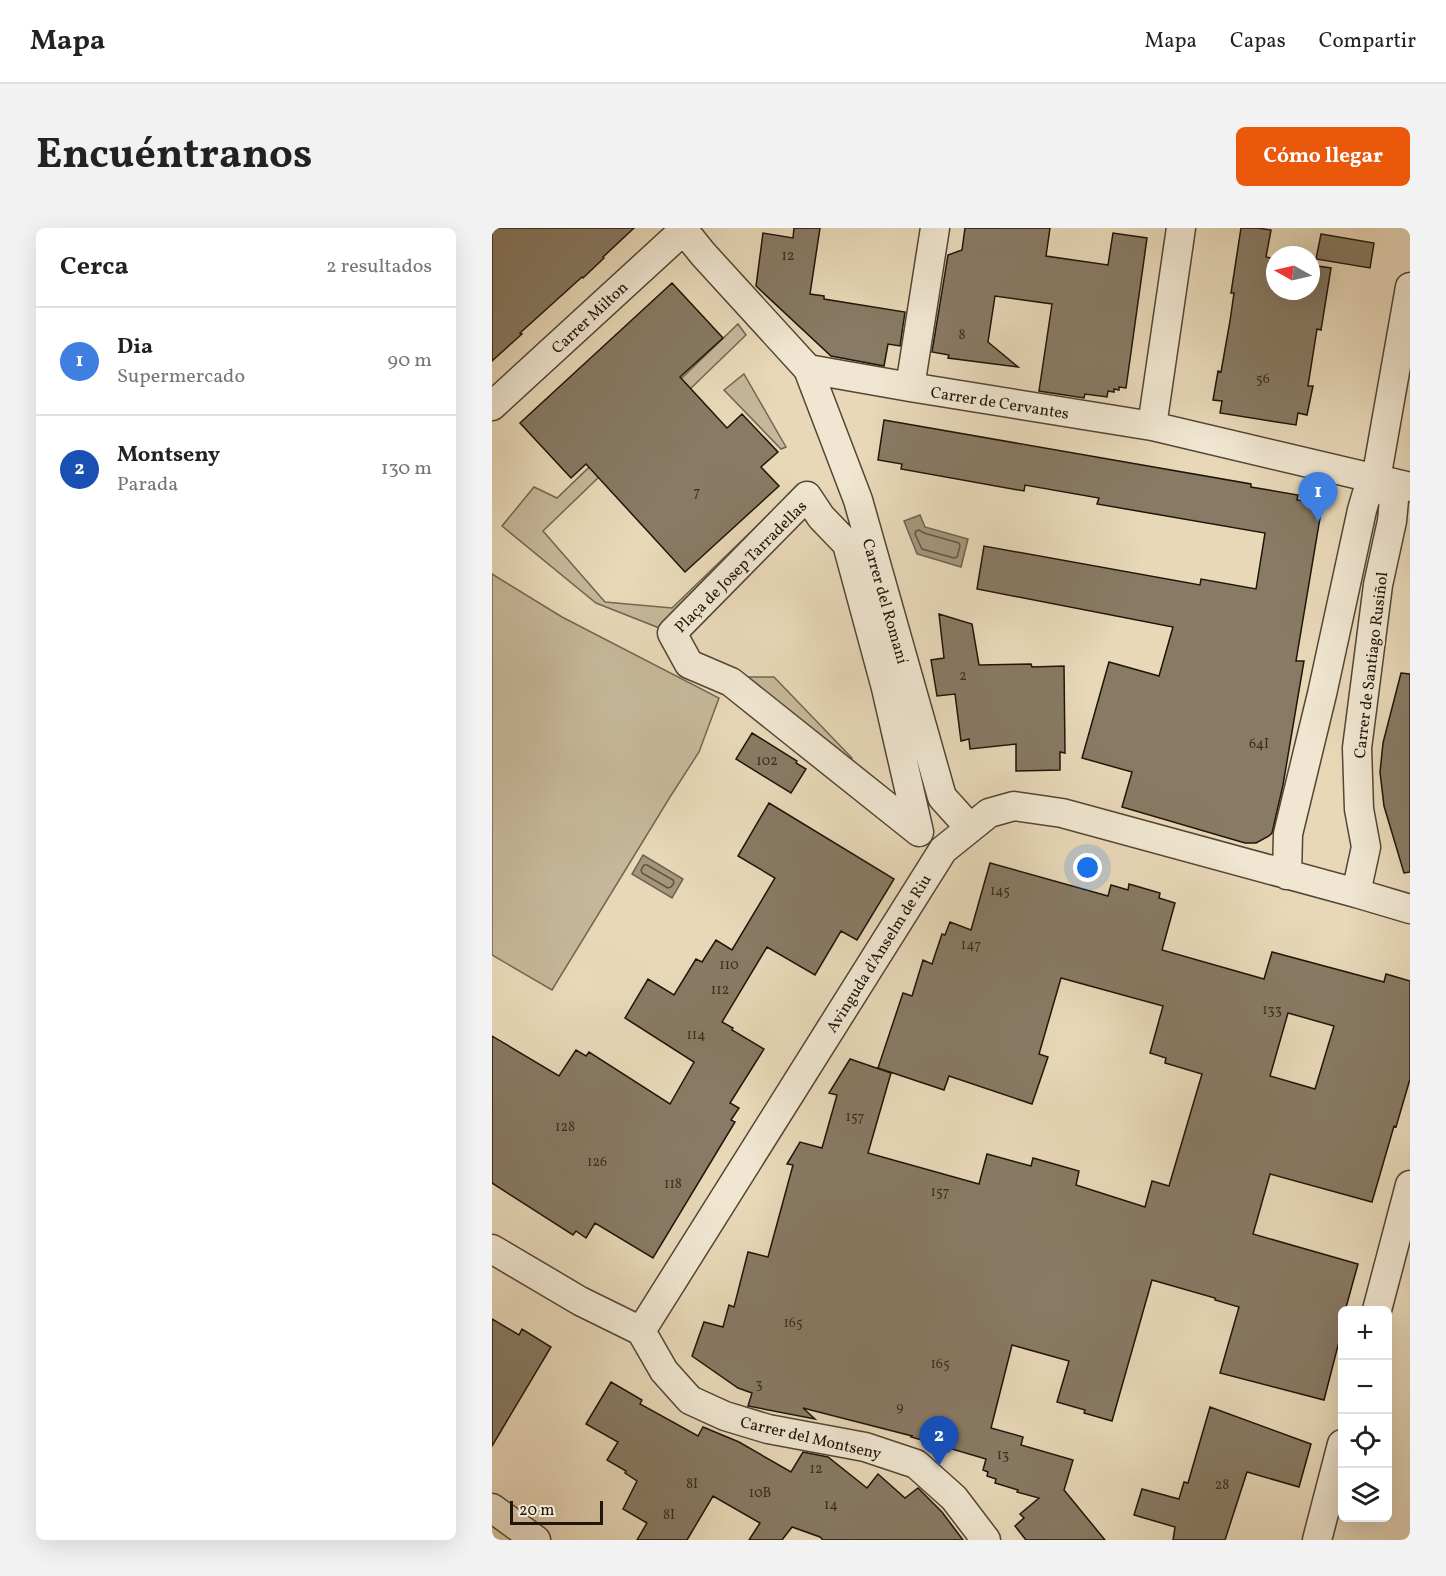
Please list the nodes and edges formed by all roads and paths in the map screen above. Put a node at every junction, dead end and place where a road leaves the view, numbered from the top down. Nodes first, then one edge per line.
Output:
1 (935, 228) edge
2 (1181, 228) edge
3 (684, 229) edge
4 (1410, 287) edge
5 (808, 369) junction
6 (910, 387) junction
7 (492, 406) edge
8 (1152, 426) junction
9 (1377, 479) junction
10 (1410, 487) edge
11 (970, 828) junction
12 (919, 832) joint
13 (1287, 875) junction
14 (1356, 893) junction
15 (1410, 909) edge
16 (1410, 1185) edge
17 (492, 1249) edge
18 (1378, 1306) edge
19 (640, 1331) junction
20 (1338, 1459) edge
21 (492, 1508) edge
22 (536, 1540) edge
23 (986, 1540) edge
24 (1317, 1540) edge

1 - 6 street
2 - 8 street
3 - 5 street
3 - 7 street, Carrer Milton
4 - 9 street, Carrer de Santiago Rusiñol
5 - 6 street, Carrer de Cervantes
5 - 11 street, Carrer del Romaní
6 - 8 street, Carrer de Cervantes
8 - 9 street, Carrer de Cervantes
9 - 10 street, Carrer de Cervantes
9 - 13 street, Carrer de Santiago Rusiñol
9 - 14 street, Carrer de Santiago Rusiñol
11 - 13 street, Avinguda d'Anselm de Riu
11 - 19 street, Avinguda d'Anselm de Riu
12 - 12 street, Plaça de Josep Tarradellas
13 - 14 street, Avinguda d'Anselm de Riu
14 - 15 street, Avinguda d'Anselm de Riu
16 - 18 street
17 - 19 street
19 - 23 street, Carrer del Montseny
20 - 24 street
21 - 22 street

